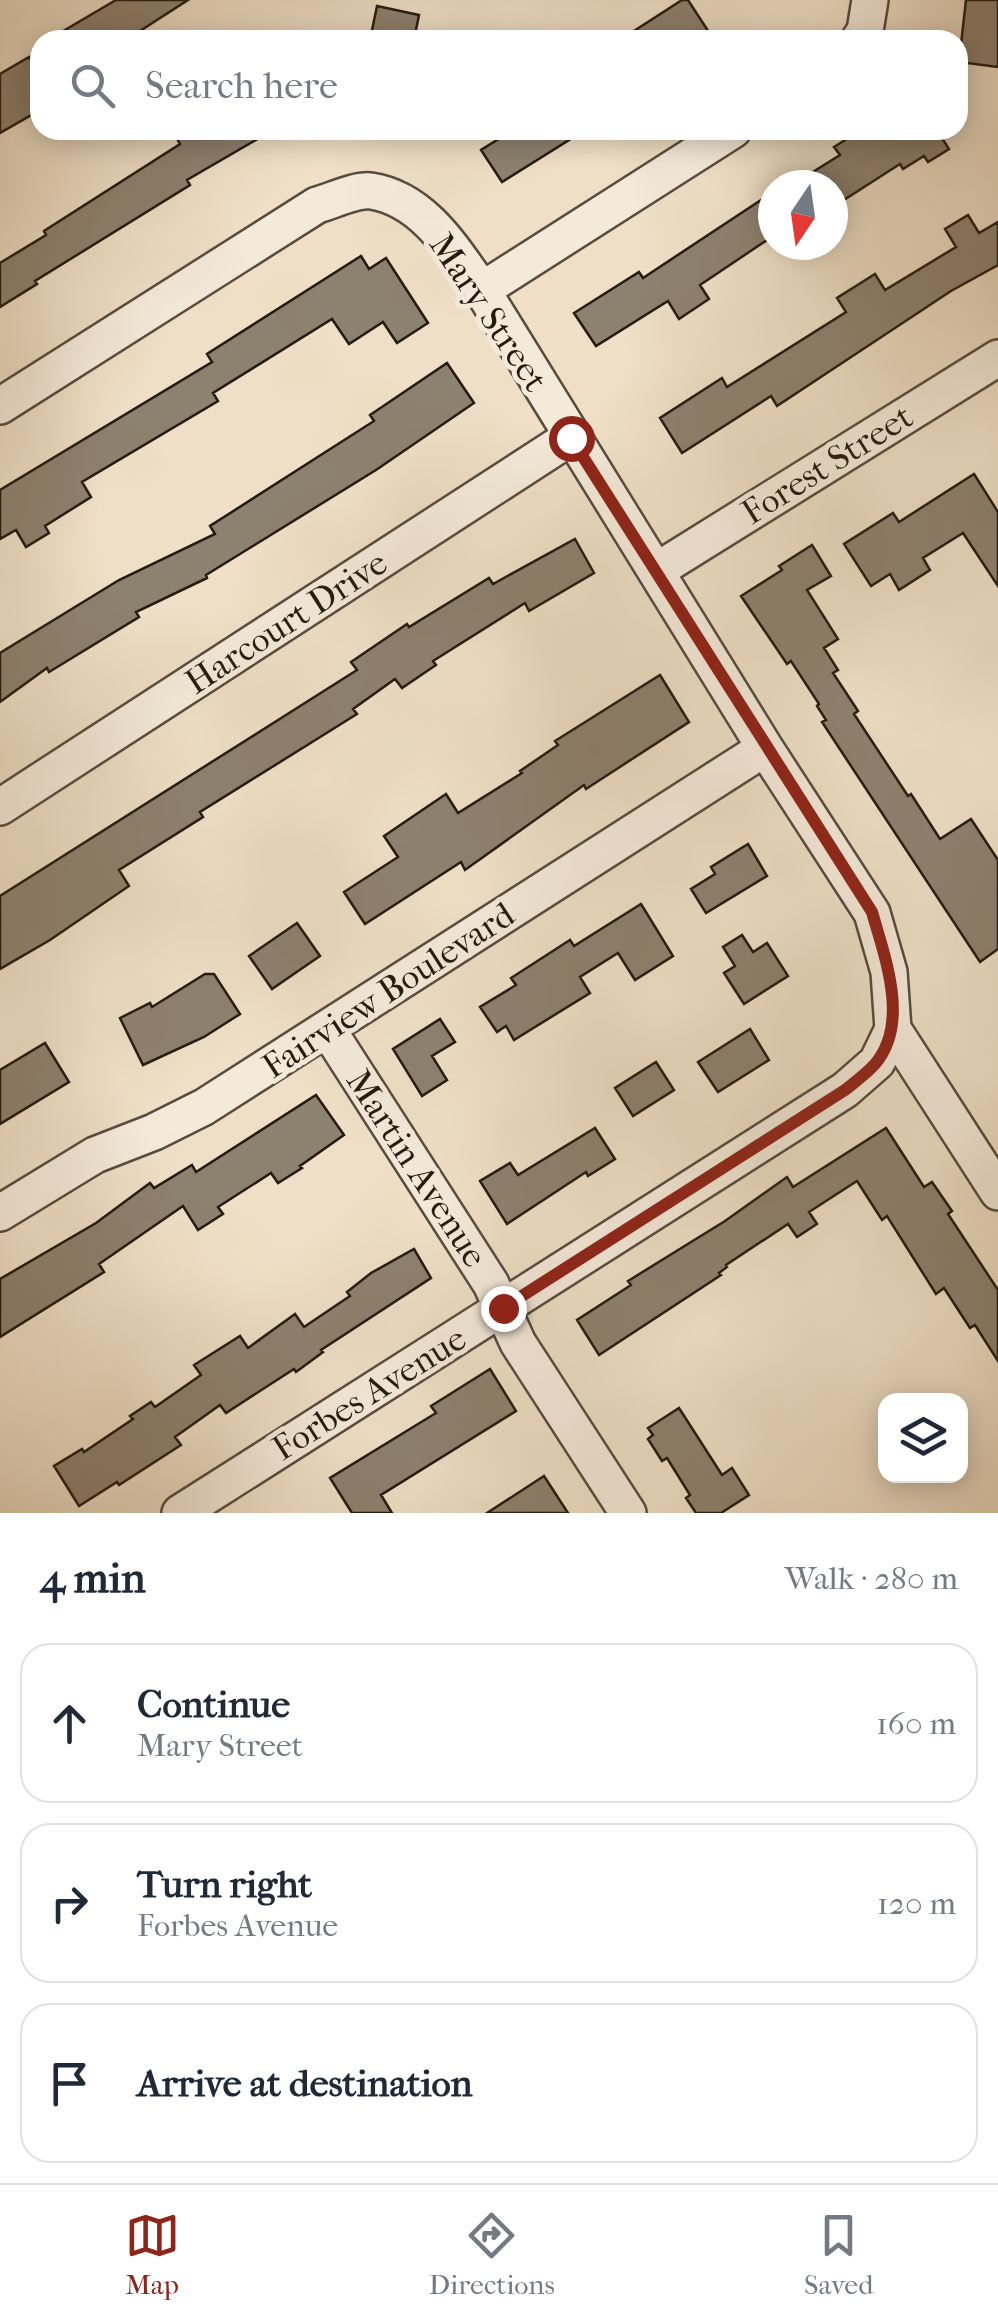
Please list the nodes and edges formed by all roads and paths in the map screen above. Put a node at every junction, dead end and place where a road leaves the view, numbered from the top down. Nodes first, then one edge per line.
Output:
1 (870, 0) edge
2 (865, 30) edge
3 (717, 140) edge
4 (482, 290) junction
5 (997, 360) edge
6 (0, 406) edge
7 (571, 438) junction
8 (656, 571) junction
9 (765, 748) junction
10 (0, 807) edge
11 (893, 1029) junction
12 (328, 1030) junction
13 (998, 1192) edge
14 (0, 1214) edge
15 (503, 1308) junction
16 (180, 1513) edge
17 (628, 1513) edge

1 - 2 street
3 - 4 street
4 - 6 street, Mary Street
4 - 7 street, Mary Street
5 - 8 street, Forest Street
7 - 8 street, Mary Street
7 - 10 street, Harcourt Drive
8 - 9 street, Mary Street
9 - 11 street, Mary Street
9 - 12 street, Fairview Boulevard
11 - 13 street, Mary Street
11 - 15 street, Forbes Avenue
12 - 14 street, Fairview Boulevard
12 - 15 street, Martin Avenue
15 - 16 street, Forbes Avenue
15 - 17 street, Martin Avenue

